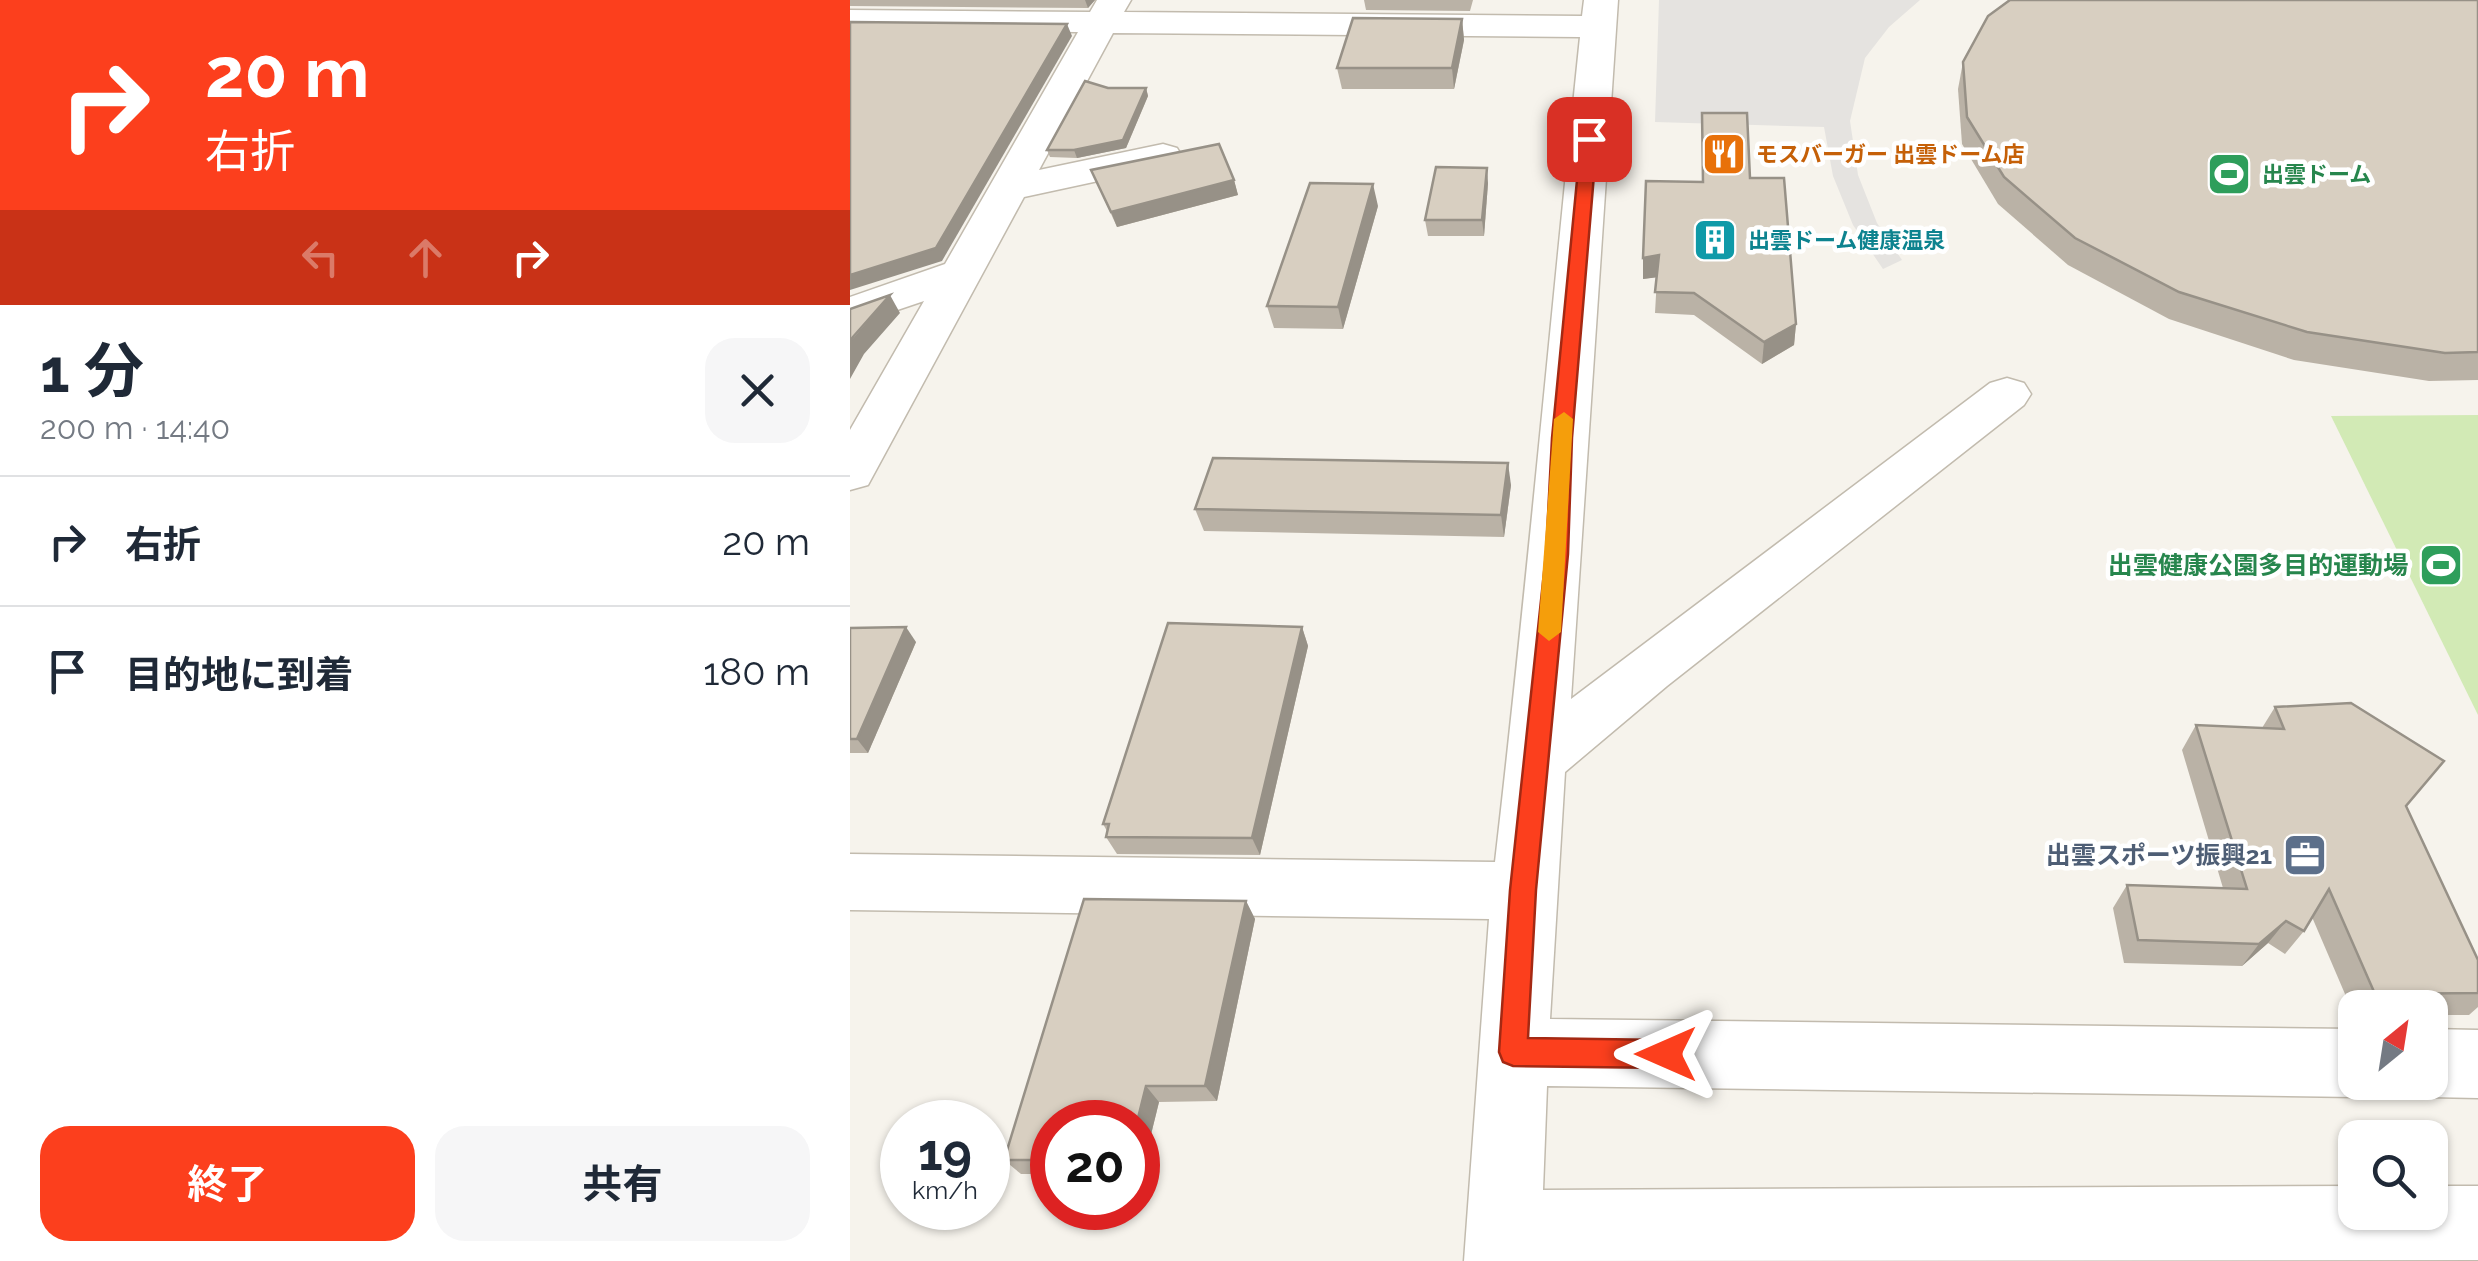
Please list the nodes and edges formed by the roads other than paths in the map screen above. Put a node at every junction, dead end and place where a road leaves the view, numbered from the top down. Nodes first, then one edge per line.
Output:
1 (1108, 10) edge
2 (1600, 14) edge
3 (858, 28) edge
4 (1198, 149) edge
5 (1010, 188) junction
6 (964, 272) junction
7 (850, 312) edge
8 (2007, 394) dead end
9 (851, 471) edge
10 (1536, 760) junction
11 (850, 882) edge
12 (1523, 890) junction
13 (1513, 1052) junction
14 (2338, 1062) edge
15 (2448, 1064) edge
16 (2478, 1064) edge
17 (2478, 1223) edge
18 (1502, 1244) edge

1 - 2 street
1 - 3 street
1 - 5 street
2 - 10 street
4 - 5 street
5 - 6 street
6 - 7 street
6 - 9 street
8 - 10 street
10 - 12 street
11 - 12 street
12 - 13 street
13 - 14 street
13 - 18 street
15 - 16 street
17 - 18 street

